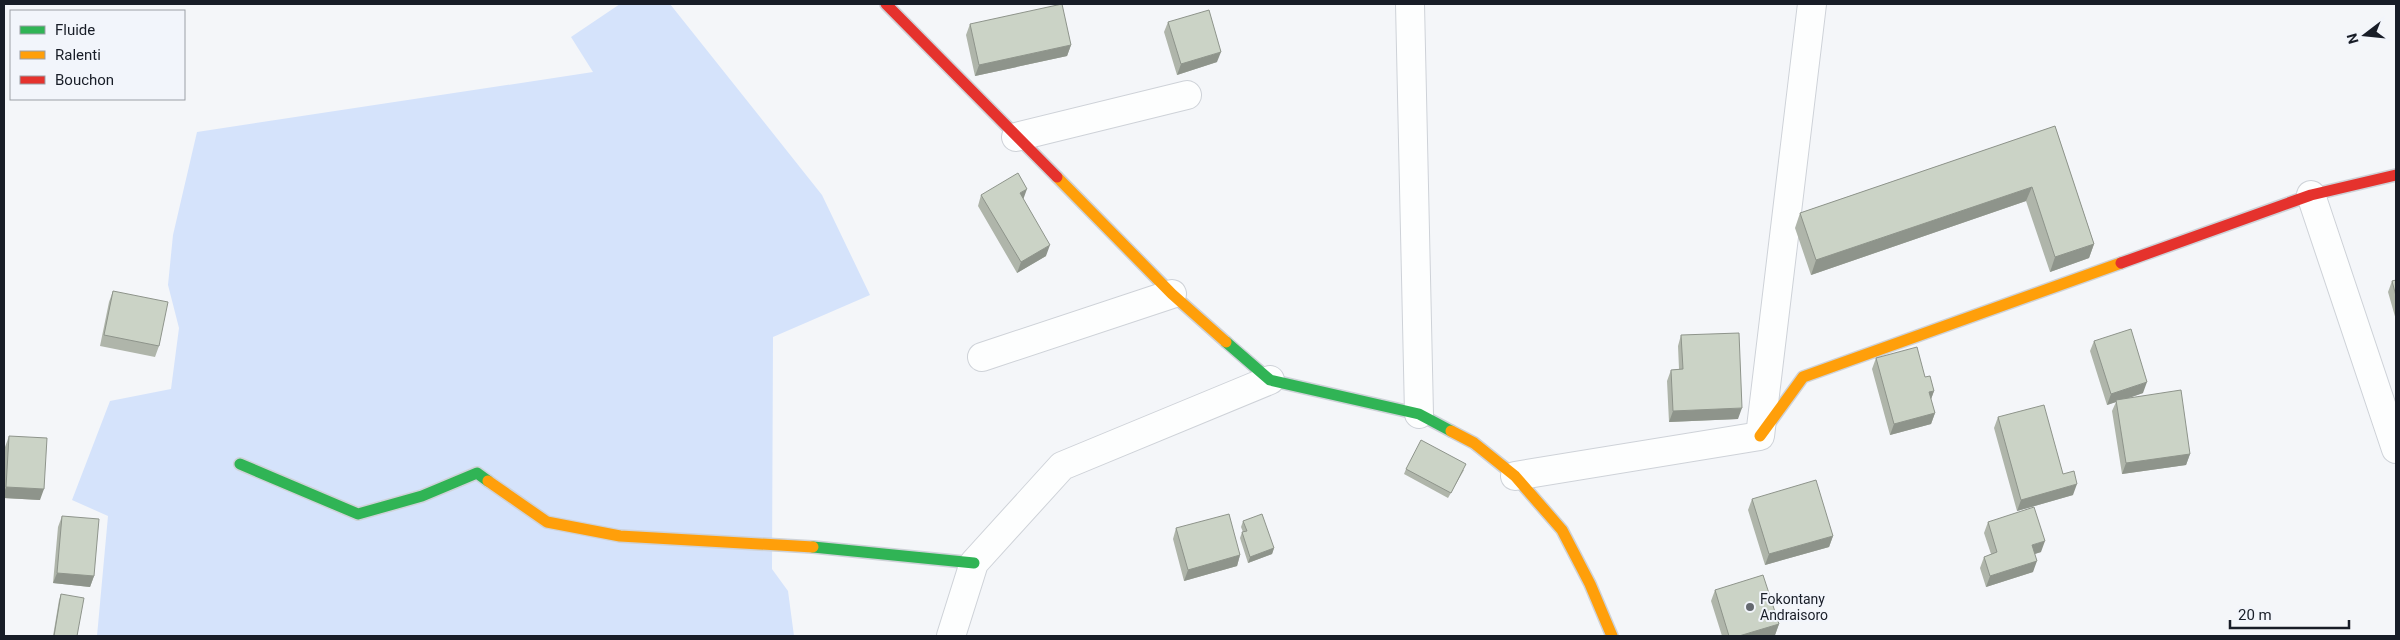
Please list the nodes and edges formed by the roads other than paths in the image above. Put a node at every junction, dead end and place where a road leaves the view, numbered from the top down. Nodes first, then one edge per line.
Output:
1 (886, 4) edge
2 (1410, 4) edge
3 (1812, 4) edge
4 (1187, 95) dead end
5 (1016, 137) junction
6 (2396, 175) edge
7 (2311, 195) junction
8 (1172, 294) junction
9 (982, 357) dead end
10 (1270, 380) junction
11 (1419, 414) junction
12 (1760, 436) junction
13 (2396, 449) edge
14 (240, 464) dead end
15 (1516, 476) junction
16 (974, 563) junction
17 (951, 636) edge
18 (1612, 636) edge

1 - 5 street
2 - 11 street
3 - 12 street
4 - 5 street
5 - 8 street
6 - 7 street
7 - 12 street
7 - 13 street
8 - 9 street
8 - 10 street
10 - 11 street
10 - 16 street
11 - 15 street
12 - 15 street
14 - 16 street
15 - 18 street
16 - 17 street

